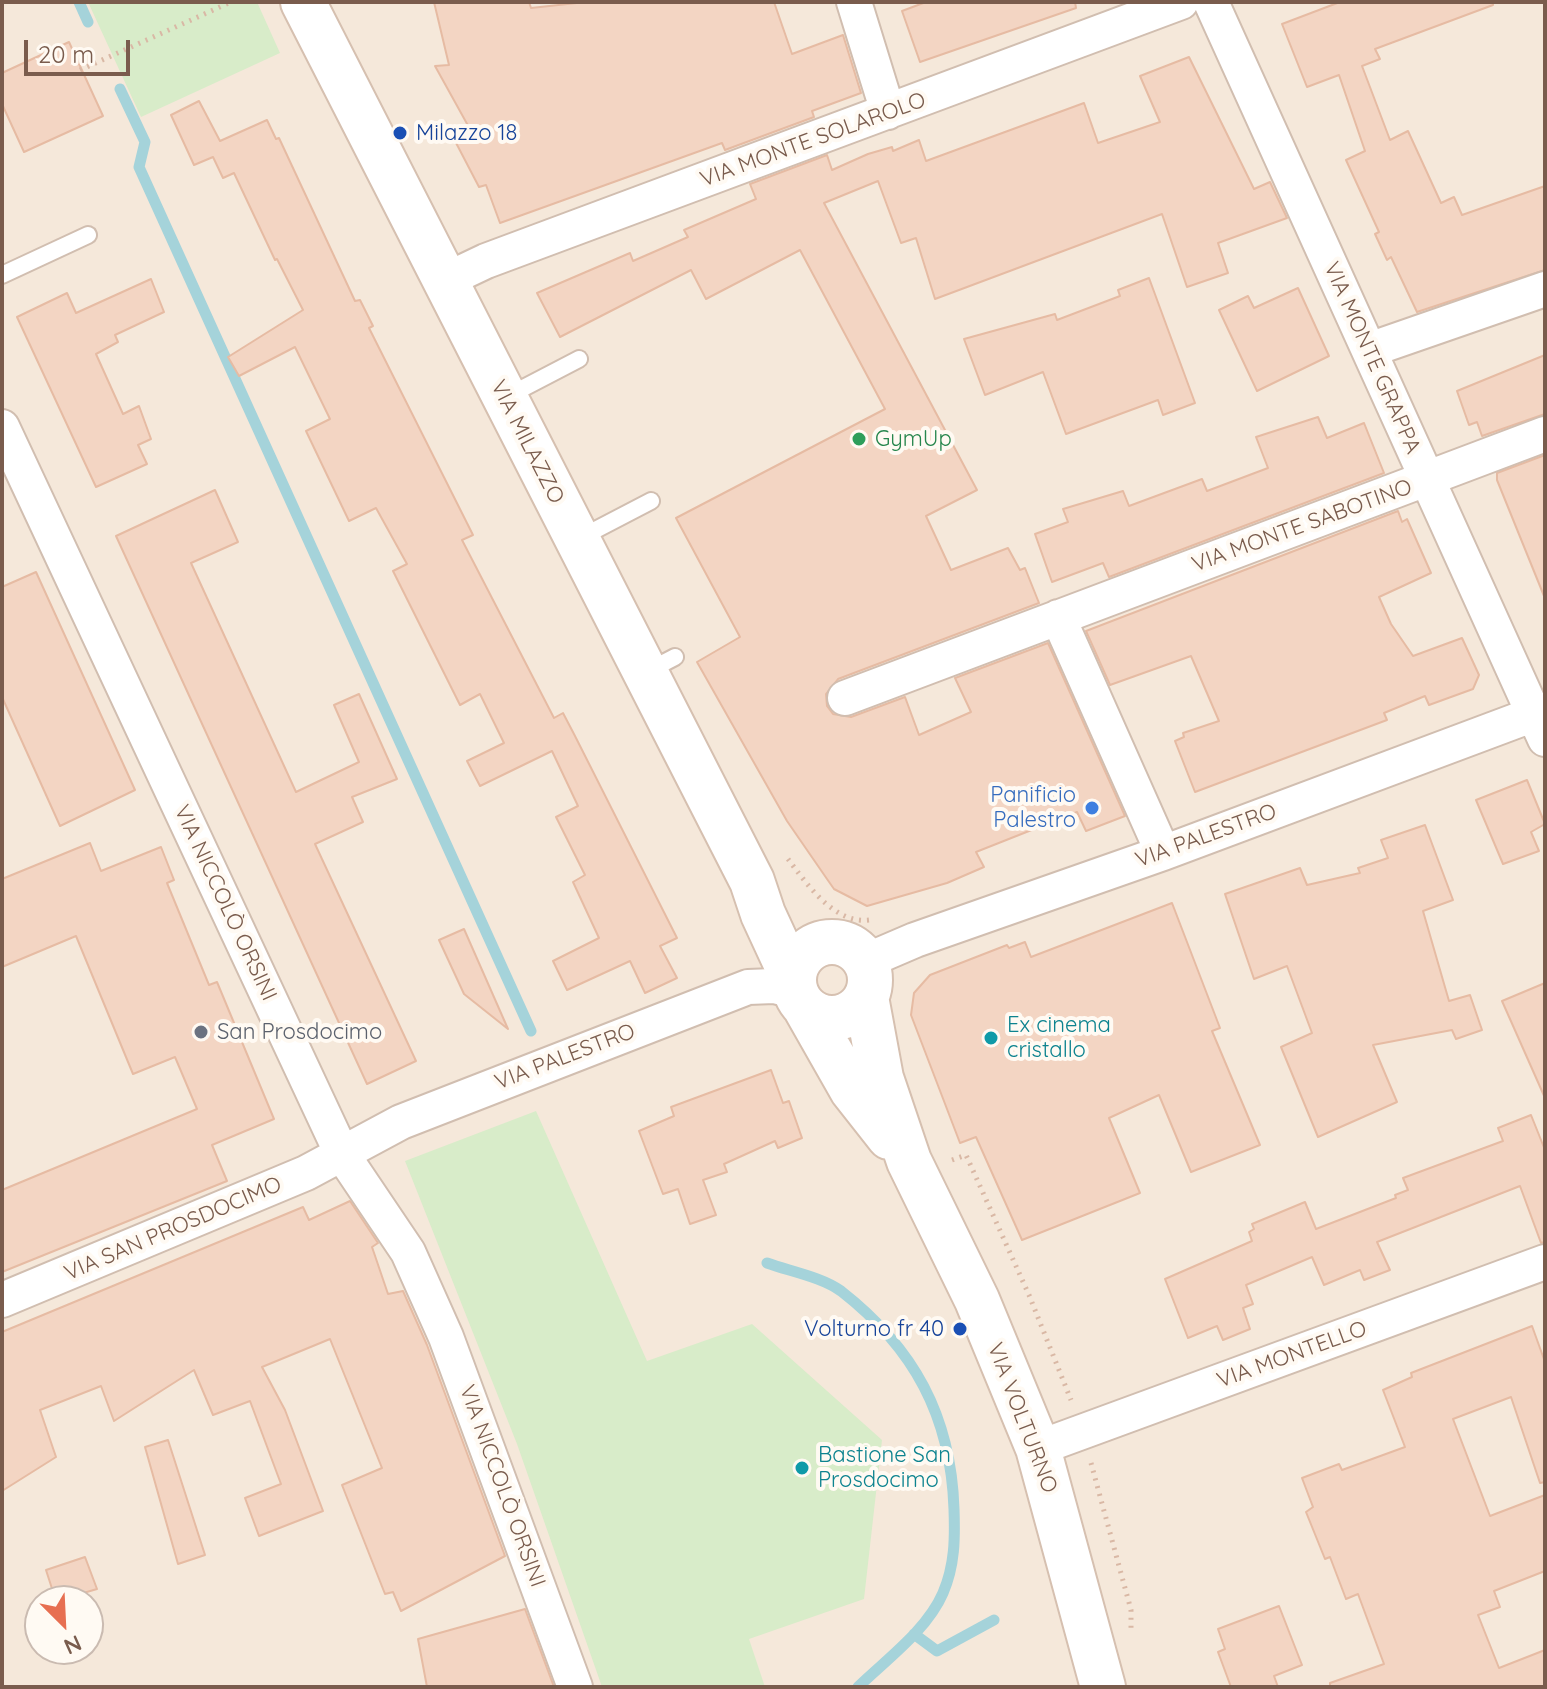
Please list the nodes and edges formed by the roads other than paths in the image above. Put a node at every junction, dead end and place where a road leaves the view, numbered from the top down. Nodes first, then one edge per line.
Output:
1 (303, 2) edge
2 (854, 2) edge
3 (1181, 2) edge
4 (1211, 2) edge
5 (888, 112) junction
6 (88, 235) dead end
7 (2, 275) edge
8 (446, 280) junction
9 (1545, 289) edge
10 (1369, 350) junction
11 (579, 359) dead end
12 (505, 397) junction
13 (2, 427) edge
14 (1545, 434) edge
15 (1426, 480) junction
16 (651, 501) dead end
17 (576, 539) junction
18 (1058, 617) junction
19 (845, 698) dead end
20 (1541, 721) edge
21 (1163, 853) junction
22 (752, 881) junction
23 (856, 967) junction
24 (798, 993) junction
25 (342, 1154) junction
26 (927, 1162) junction
27 (1545, 1262) edge
28 (2, 1300) edge
29 (1038, 1448) junction
30 (575, 1687) edge
31 (1103, 1687) edge

1 - 8 main road, VIA MILAZZO
2 - 5 street
3 - 5 street, VIA MONTE SOLAROLO
4 - 10 street, VIA MONTE GRAPPA
5 - 8 street, VIA MONTE SOLAROLO
6 - 7 lane
8 - 12 main road, VIA MILAZZO
9 - 10 street
10 - 15 street, VIA MONTE GRAPPA
11 - 12 lane
12 - 17 main road, VIA MILAZZO
13 - 25 street, VIA NICCOLÒ ORSINI
14 - 15 street, VIA MONTE SABOTINO
15 - 18 street, VIA MONTE SABOTINO
15 - 20 street, VIA MONTE GRAPPA
16 - 17 lane
17 - 22 main road, VIA MILAZZO
18 - 19 street, VIA MONTE SABOTINO
18 - 21 street
20 - 21 street, VIA PALESTRO
21 - 23 street, VIA PALESTRO
22 - 23 main road, VIA MILAZZO
22 - 24 main road, VIA MILAZZO
23 - 24 main road, VIA PALESTRO
23 - 24 main road, VIA PALESTRO
23 - 26 main road, VIA VOLTURNO
24 - 25 street, VIA PALESTRO
24 - 26 main road, VIA VOLTURNO
25 - 28 street, VIA SAN PROSDOCIMO
25 - 30 street, VIA NICCOLÒ ORSINI
26 - 29 main road, VIA VOLTURNO
27 - 29 street, VIA MONTELLO
29 - 31 main road, VIA VOLTURNO

